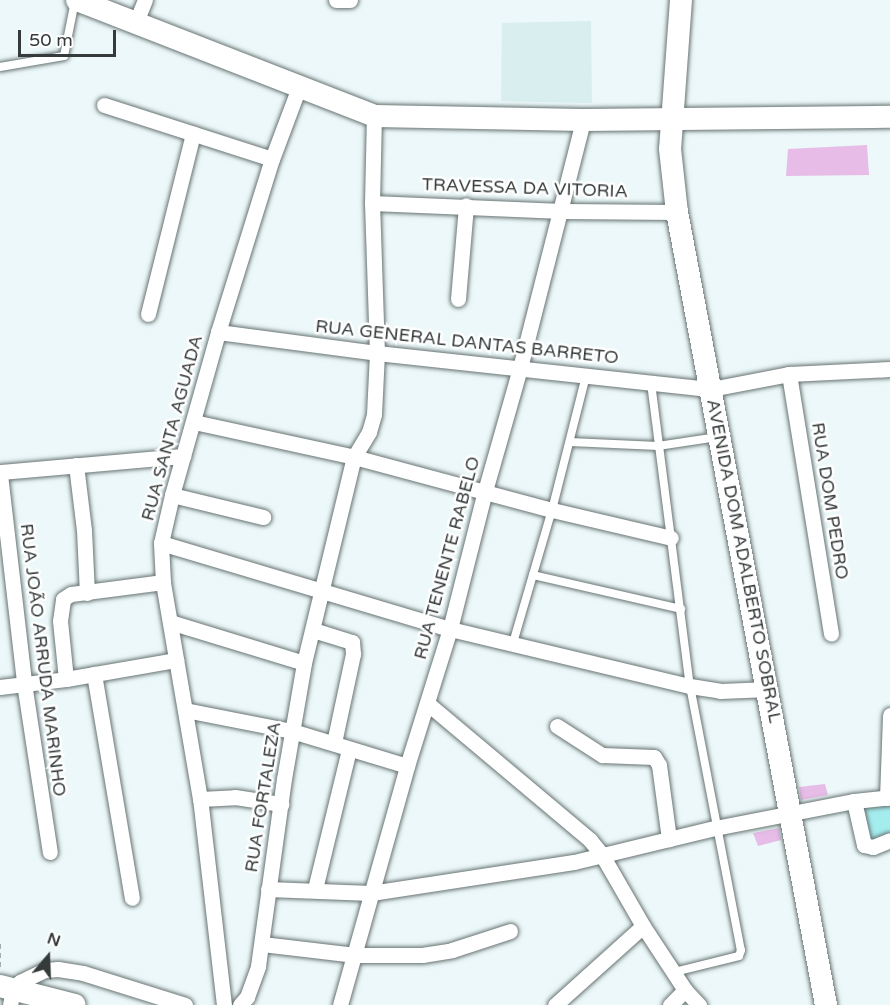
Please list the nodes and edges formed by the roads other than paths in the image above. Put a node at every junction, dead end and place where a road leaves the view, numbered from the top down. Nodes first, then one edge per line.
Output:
1 (76, 0) edge
2 (145, 0) edge
3 (336, 0) edge
4 (350, 0) edge
5 (681, 0) edge
6 (136, 22) junction
7 (0, 67) edge
8 (299, 87) junction
9 (104, 105) dead end
10 (374, 116) junction
11 (674, 117) junction
12 (890, 117) edge
13 (583, 120) junction
14 (193, 134) junction
15 (272, 159) junction
16 (372, 203) junction
17 (466, 205) junction
18 (562, 211) junction
19 (676, 212) junction
20 (458, 299) dead end
21 (148, 314) dead end
22 (218, 332) junction
23 (376, 353) junction
24 (520, 368) junction
25 (890, 369) edge
26 (586, 374) junction
27 (789, 374) junction
28 (651, 383) junction
29 (711, 389) junction
30 (194, 422) junction
31 (721, 437) junction
32 (570, 442) junction
33 (658, 446) junction
34 (183, 456) junction
35 (354, 457) junction
36 (76, 465) junction
37 (0, 473) edge
38 (485, 490) junction
39 (172, 495) junction
40 (552, 510) junction
41 (264, 517) dead end
42 (671, 538) junction
43 (161, 543) junction
44 (534, 575) junction
45 (163, 582) junction
46 (321, 592) junction
47 (87, 593) junction
48 (681, 609) junction
49 (170, 621) junction
50 (450, 629) junction
51 (312, 630) junction
52 (831, 634) dead end
53 (513, 643) junction
54 (176, 660) junction
55 (304, 663) junction
56 (94, 674) junction
57 (66, 679) junction
58 (24, 683) junction
59 (0, 687) edge
60 (690, 687) junction
61 (769, 689) junction
62 (427, 703) junction
63 (185, 710) junction
64 (890, 715) edge
65 (557, 726) dead end
66 (292, 731) junction
67 (334, 743) junction
68 (349, 749) junction
69 (407, 766) junction
70 (888, 798) edge
71 (200, 799) junction
72 (854, 801) junction
73 (281, 804) junction
74 (789, 814) junction
75 (715, 828) junction
76 (669, 838) junction
77 (890, 840) edge
78 (50, 852) dead end
79 (602, 855) junction
80 (268, 889) junction
81 (315, 889) junction
82 (371, 893) junction
83 (132, 898) dead end
84 (644, 927) junction
85 (510, 931) dead end
86 (262, 944) junction
87 (355, 955) junction
88 (675, 972) junction
89 (685, 990) junction
90 (7, 993) edge
91 (75, 1005) edge
92 (185, 1005) edge
93 (224, 1005) edge
94 (240, 1005) edge
95 (340, 1005) edge
96 (555, 1005) edge
97 (670, 1005) edge
98 (699, 1005) edge
99 (826, 1005) edge

1 - 6 main road
1 - 7 lane
2 - 6 street
3 - 4 street
5 - 11 main road, AVENIDA DOM ADALBERTO SOBRAL
6 - 8 main road
8 - 10 main road
8 - 15 street, RUA SANTA AGUADA
9 - 14 street
10 - 13 main road
10 - 16 street, RUA FORTALEZA
11 - 12 main road
11 - 13 main road
11 - 19 main road, AVENIDA DOM ADALBERTO SOBRAL
13 - 18 street, RUA TENENTE RABELO
14 - 15 street
14 - 21 street
15 - 22 street, RUA SANTA AGUADA
16 - 17 street, TRAVESSA DA VITORIA
16 - 23 street, RUA FORTALEZA
17 - 18 street, TRAVESSA DA VITORIA
17 - 20 street
18 - 19 street, TRAVESSA DA VITORIA
18 - 24 street, RUA TENENTE RABELO
19 - 29 main road, AVENIDA DOM ADALBERTO SOBRAL
22 - 23 street, RUA GENERAL DANTAS BARRETO
22 - 30 street, RUA SANTA AGUADA
23 - 24 street, RUA GENERAL DANTAS BARRETO
23 - 35 street, RUA FORTALEZA
24 - 26 street, RUA GENERAL DANTAS BARRETO
24 - 38 street, RUA TENENTE RABELO
25 - 27 street, RUA GENERAL DANTAS BARRETO
26 - 28 street, RUA GENERAL DANTAS BARRETO
26 - 32 lane
27 - 29 street, RUA GENERAL DANTAS BARRETO
27 - 52 street, RUA DOM PEDRO
28 - 29 street, RUA GENERAL DANTAS BARRETO
28 - 33 lane
29 - 31 main road, AVENIDA DOM ADALBERTO SOBRAL
30 - 34 street, RUA SANTA AGUADA
30 - 35 street
31 - 33 lane
31 - 61 main road, AVENIDA DOM ADALBERTO SOBRAL
32 - 33 lane
32 - 40 lane
33 - 42 lane
34 - 36 street
34 - 39 street, RUA SANTA AGUADA
35 - 38 street
35 - 46 street, RUA FORTALEZA
36 - 37 street
36 - 47 street
37 - 58 street, RUA JOÃO ARRUDA MARINHO
38 - 40 street
38 - 50 street, RUA TENENTE RABELO
39 - 41 street
39 - 43 street, RUA SANTA AGUADA
40 - 42 street
40 - 44 lane
42 - 48 lane
43 - 45 street, RUA SANTA AGUADA
43 - 46 street
44 - 48 lane
44 - 53 lane
45 - 47 street
45 - 49 street, RUA SANTA AGUADA
46 - 50 street
46 - 51 street, RUA FORTALEZA
47 - 57 street
48 - 60 lane
49 - 54 street, RUA SANTA AGUADA
49 - 55 street
50 - 53 street
50 - 62 street, RUA TENENTE RABELO
51 - 55 street, RUA FORTALEZA
51 - 67 street
53 - 60 street
54 - 56 street
54 - 63 street, RUA SANTA AGUADA
55 - 66 street, RUA FORTALEZA
56 - 57 street
56 - 83 street
57 - 58 street
58 - 59 street
58 - 78 street, RUA JOÃO ARRUDA MARINHO
60 - 61 street
60 - 75 lane
61 - 74 main road, AVENIDA DOM ADALBERTO SOBRAL
62 - 69 street, RUA TENENTE RABELO
62 - 79 street
63 - 66 street
63 - 71 street, RUA SANTA AGUADA
64 - 70 street
65 - 76 street
66 - 67 street
66 - 73 street, RUA FORTALEZA
67 - 68 street
68 - 69 street
68 - 81 street
69 - 82 street, RUA TENENTE RABELO
70 - 72 street
71 - 73 street
71 - 93 street, RUA SANTA AGUADA
72 - 74 street
72 - 77 street
73 - 80 street, RUA FORTALEZA
74 - 75 street
74 - 99 main road, AVENIDA DOM ADALBERTO SOBRAL
75 - 76 street
75 - 88 lane
76 - 79 street
79 - 82 street
79 - 84 street
80 - 81 street
80 - 86 street, RUA FORTALEZA
81 - 82 street
82 - 87 street, RUA TENENTE RABELO
84 - 88 street
84 - 96 street
85 - 87 street
86 - 87 street
86 - 94 street, RUA FORTALEZA
87 - 95 street, RUA TENENTE RABELO
88 - 89 street
89 - 97 street
89 - 98 street
90 - 91 main road
90 - 92 street

